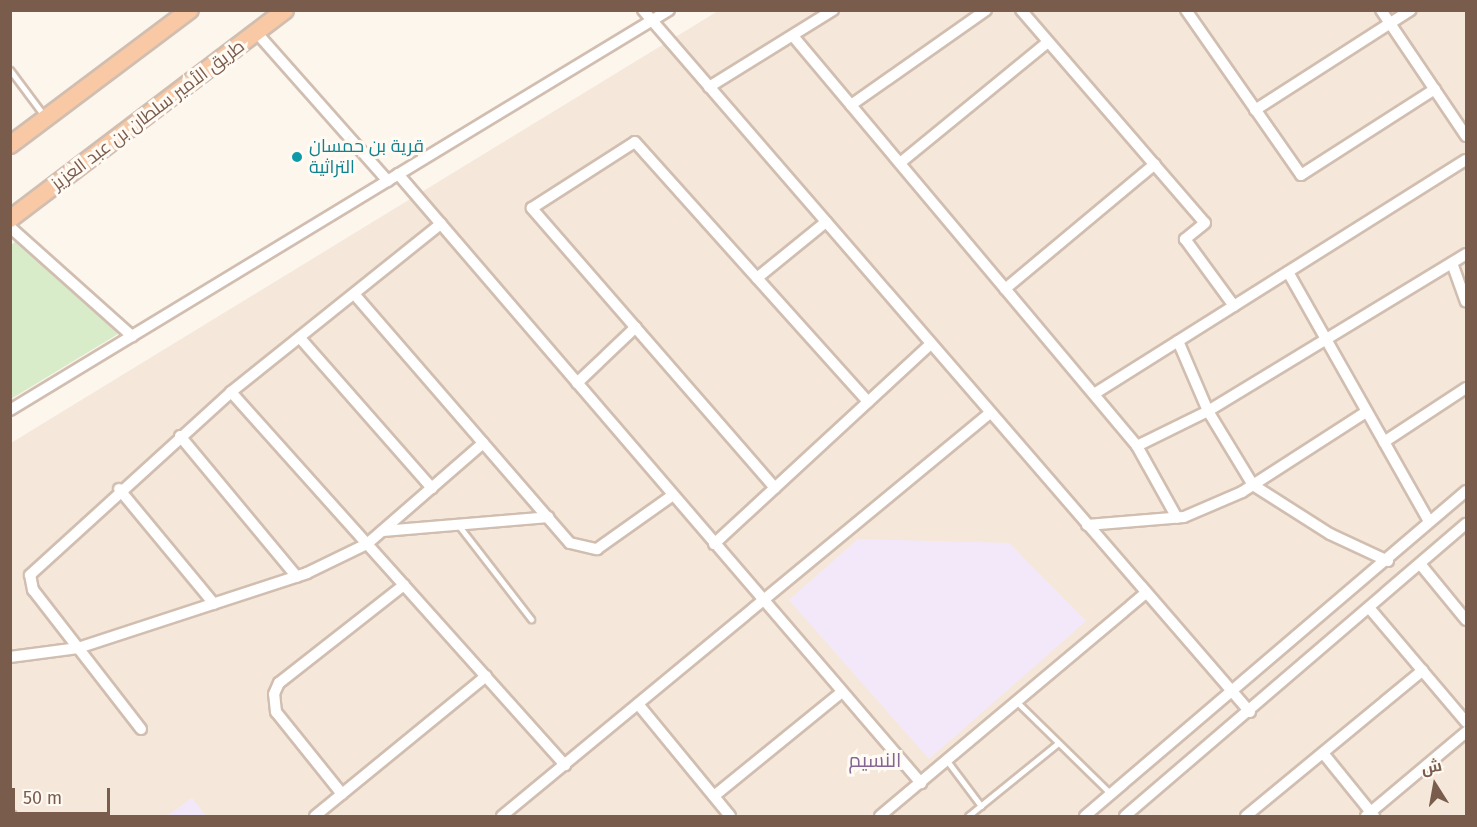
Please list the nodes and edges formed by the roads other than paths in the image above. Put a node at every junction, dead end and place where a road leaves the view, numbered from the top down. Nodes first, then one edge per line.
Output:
1 (190, 10) edge
2 (285, 10) edge
3 (643, 10) edge
4 (669, 10) edge
5 (833, 10) edge
6 (986, 10) edge
7 (1021, 10) edge
8 (1186, 10) edge
9 (1381, 10) edge
10 (1411, 10) edge
11 (652, 21) junction
12 (1390, 24) junction
13 (256, 32) junction
14 (793, 36) junction
15 (1048, 42) junction
16 (10, 70) edge
17 (709, 87) junction
18 (1435, 89) junction
19 (851, 105) junction
20 (1255, 110) junction
21 (46, 118) junction
22 (1467, 136) edge
23 (10, 146) edge
24 (1467, 160) edge
25 (900, 163) junction
26 (1155, 164) junction
27 (398, 174) junction
28 (388, 181) junction
29 (10, 219) edge
30 (826, 222) junction
31 (441, 224) junction
32 (10, 227) edge
33 (1467, 254) edge
34 (1452, 263) junction
35 (1288, 272) junction
36 (757, 278) junction
37 (1005, 289) junction
38 (355, 295) junction
39 (1467, 302) edge
40 (1234, 306) junction
41 (636, 327) junction
42 (132, 336) junction
43 (300, 338) junction
44 (1326, 340) junction
45 (1178, 341) junction
46 (931, 344) junction
47 (577, 383) junction
48 (1467, 388) edge
49 (231, 392) junction
50 (1094, 394) junction
51 (868, 402) junction
52 (10, 410) edge
53 (1208, 411) junction
54 (1366, 412) junction
55 (990, 413) junction
56 (180, 436) junction
57 (1384, 442) junction
58 (483, 443) junction
59 (1137, 446) junction
60 (1253, 485) junction
61 (432, 488) junction
62 (775, 488) junction
63 (119, 489) junction
64 (1467, 491) edge
65 (673, 495) junction
66 (548, 517) junction
67 (1177, 518) junction
68 (1429, 521) junction
69 (458, 524) junction
70 (1467, 524) edge
71 (1087, 525) junction
72 (382, 531) junction
73 (367, 544) junction
74 (714, 544) junction
75 (1388, 561) junction
76 (1421, 565) junction
77 (297, 577) junction
78 (404, 585) junction
79 (1146, 593) junction
80 (763, 601) junction
81 (214, 604) junction
82 (1371, 610) junction
83 (531, 619) dead end
84 (1467, 620) edge
85 (78, 648) junction
86 (10, 657) edge
87 (1423, 670) junction
88 (486, 676) junction
89 (842, 692) junction
90 (1233, 692) junction
91 (1018, 703) junction
92 (638, 704) junction
93 (1250, 712) junction
94 (1467, 722) edge
95 (141, 729) dead end
96 (1467, 732) edge
97 (1057, 744) junction
98 (1323, 753) junction
99 (948, 762) junction
100 (565, 765) junction
101 (921, 783) junction
102 (342, 794) junction
103 (1111, 795) junction
104 (714, 796) junction
105 (981, 806) junction
106 (1090, 815) edge
107 (1370, 815) edge
108 (315, 816) edge
109 (502, 816) edge
110 (730, 816) edge
111 (880, 816) edge
112 (968, 816) edge
113 (1125, 816) edge
114 (1246, 816) edge

1 - 21 highway
2 - 13 highway, طريق الأمير سلطان بن عبد العزيز
3 - 11 street
4 - 11 street
5 - 14 street
6 - 19 street
7 - 15 street
8 - 20 street
9 - 12 street
10 - 12 street
11 - 17 street
11 - 27 street
12 - 18 street
12 - 20 street
13 - 28 street
13 - 29 highway, طريق الأمير سلطان بن عبد العزيز
14 - 17 street
14 - 19 street
15 - 25 street
15 - 26 street
16 - 21 lane
17 - 30 street
18 - 20 street
18 - 22 street
19 - 25 street
21 - 23 highway
24 - 35 street
25 - 37 street
26 - 37 street
26 - 40 street
27 - 28 street
27 - 31 street
28 - 42 street
30 - 36 street
30 - 46 street
31 - 38 street
31 - 47 street
32 - 42 street
33 - 34 street
34 - 39 street
34 - 44 street
35 - 40 street
35 - 44 street
36 - 41 street
36 - 51 street
37 - 50 street
38 - 43 street
38 - 58 street
40 - 45 street
41 - 47 street
41 - 62 street
42 - 52 street
43 - 49 street
43 - 61 street
44 - 53 street
44 - 54 street
45 - 50 street
45 - 53 street
46 - 51 street
46 - 55 street
47 - 65 street
48 - 57 street
49 - 56 street
49 - 73 street
50 - 59 street
51 - 62 street
53 - 59 street
53 - 60 street
54 - 57 street
54 - 60 street
55 - 71 street
55 - 80 street
56 - 63 street
56 - 77 street
57 - 68 street
58 - 61 street
58 - 66 street
59 - 67 street
60 - 67 street
60 - 75 street
61 - 72 street
62 - 74 street
63 - 81 street
63 - 85 street
64 - 68 street
65 - 66 street
65 - 74 street
66 - 69 street
67 - 71 street
68 - 75 street
69 - 72 street
69 - 83 lane
70 - 76 street
71 - 79 street
72 - 73 street
73 - 77 street
73 - 78 street
74 - 80 street
75 - 90 street
76 - 82 street
76 - 84 street
77 - 81 street
78 - 88 street
78 - 102 street
79 - 90 street
79 - 91 street
80 - 89 street
80 - 92 street
81 - 85 street
82 - 87 street
82 - 93 street
85 - 86 street
85 - 95 street
87 - 94 street
87 - 98 street
88 - 100 street
88 - 102 street
89 - 101 street
89 - 104 street
90 - 93 street
90 - 103 street
91 - 97 lane
91 - 99 street
92 - 100 street
92 - 104 street
93 - 113 street
96 - 107 street
97 - 103 lane
97 - 105 lane
98 - 107 street
98 - 114 street
99 - 101 street
99 - 105 lane
100 - 109 street
101 - 111 street
102 - 108 street
103 - 106 street
104 - 110 street
105 - 112 lane

